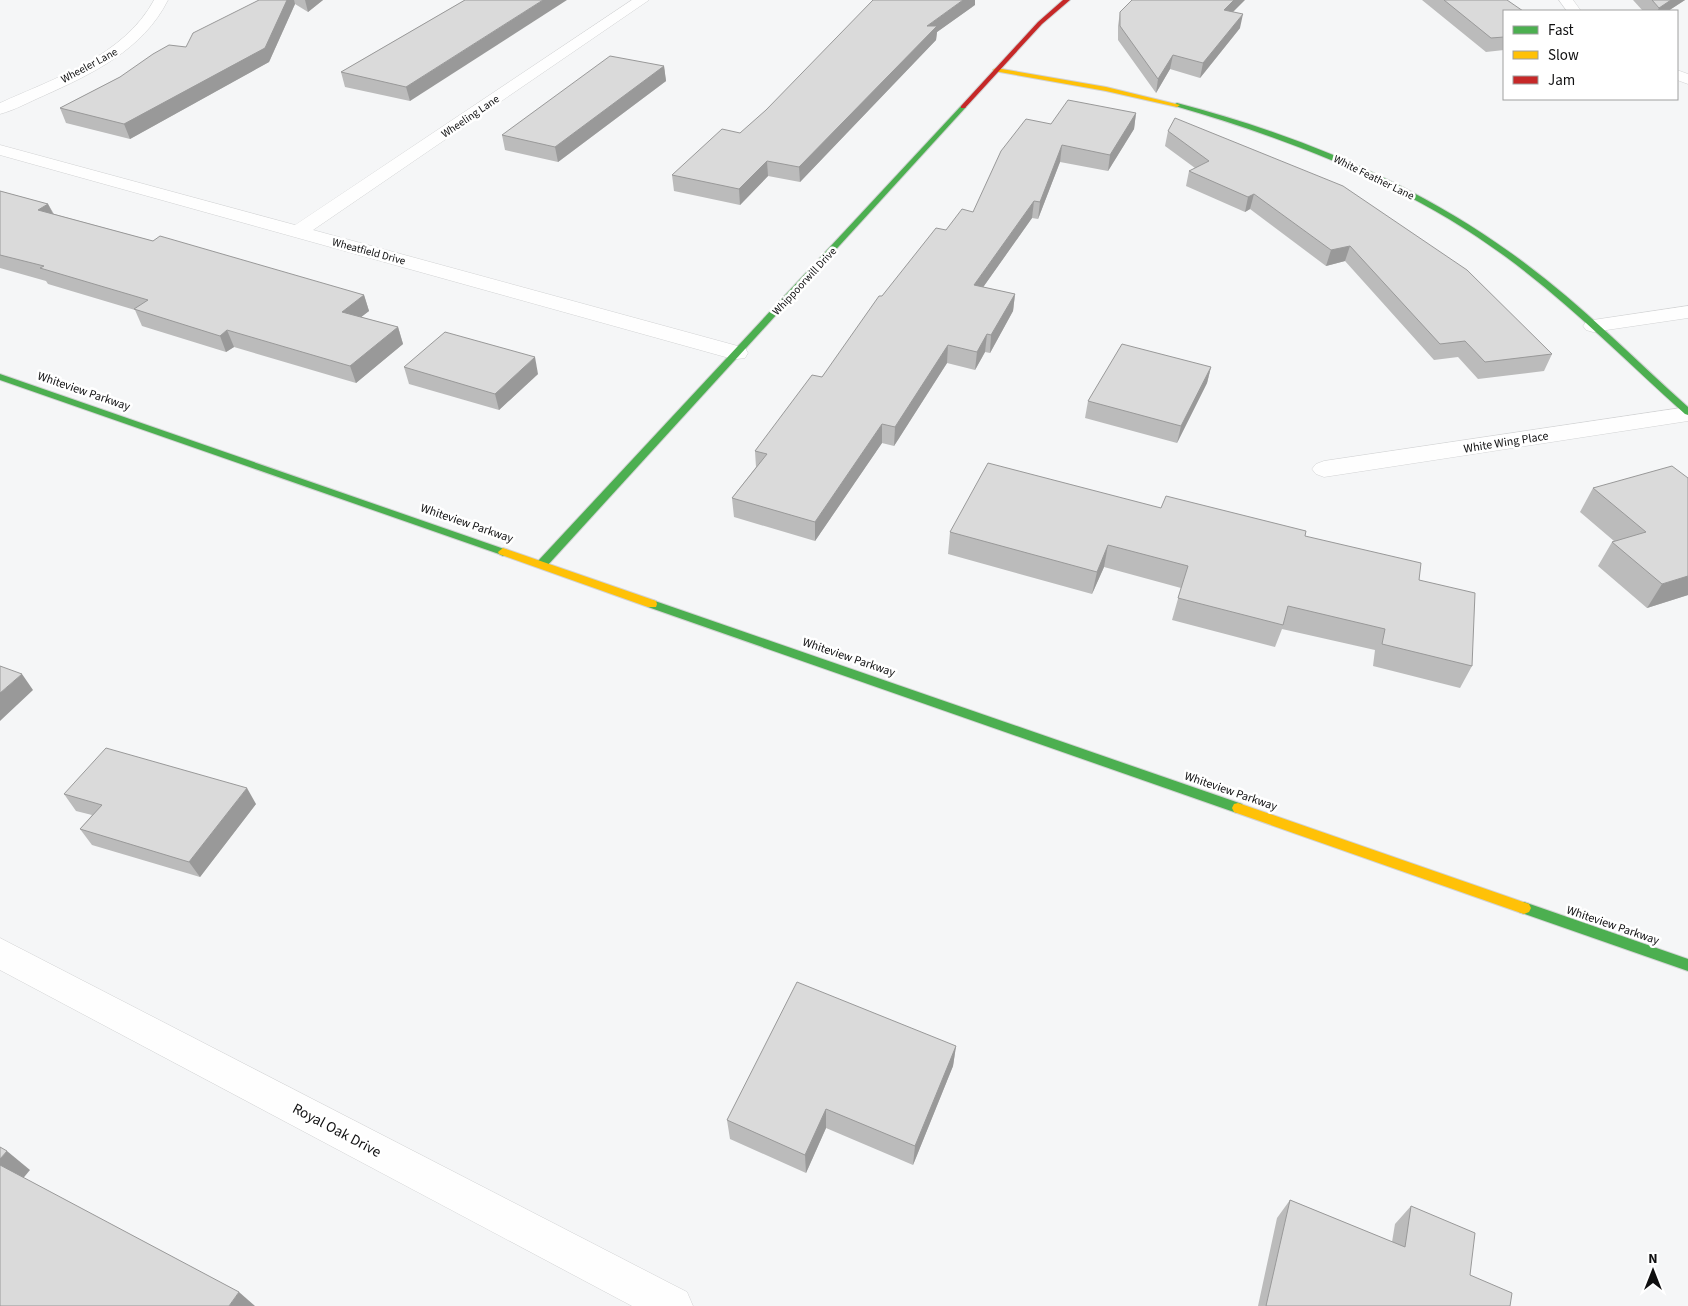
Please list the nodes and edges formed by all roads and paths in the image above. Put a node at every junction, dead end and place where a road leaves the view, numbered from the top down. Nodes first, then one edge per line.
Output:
1 (161, 0) edge
2 (642, 0) edge
3 (1067, 0) edge
4 (996, 70) junction
5 (0, 109) edge
6 (0, 150) edge
7 (298, 232) junction
8 (1688, 312) edge
9 (1593, 326) junction
10 (737, 353) junction
11 (0, 377) edge
12 (1688, 413) edge
13 (1324, 469) dead end
14 (542, 564) junction
15 (0, 953) edge
16 (1688, 965) edge
17 (673, 1306) edge

1 - 5 street, Wheeler Lane
2 - 7 street, Wheeling Lane
3 - 4 street, Whippoorwill Drive
4 - 9 street, White Feather Lane
4 - 10 street, Whippoorwill Drive
6 - 7 street, Wheatfield Drive
7 - 10 street, Wheatfield Drive
8 - 9 street
9 - 12 street, White Feather Lane
10 - 14 street, Whippoorwill Drive
11 - 14 street, Whiteview Parkway
12 - 13 street, White Wing Place
14 - 16 street, Whiteview Parkway
15 - 17 street, Royal Oak Drive

